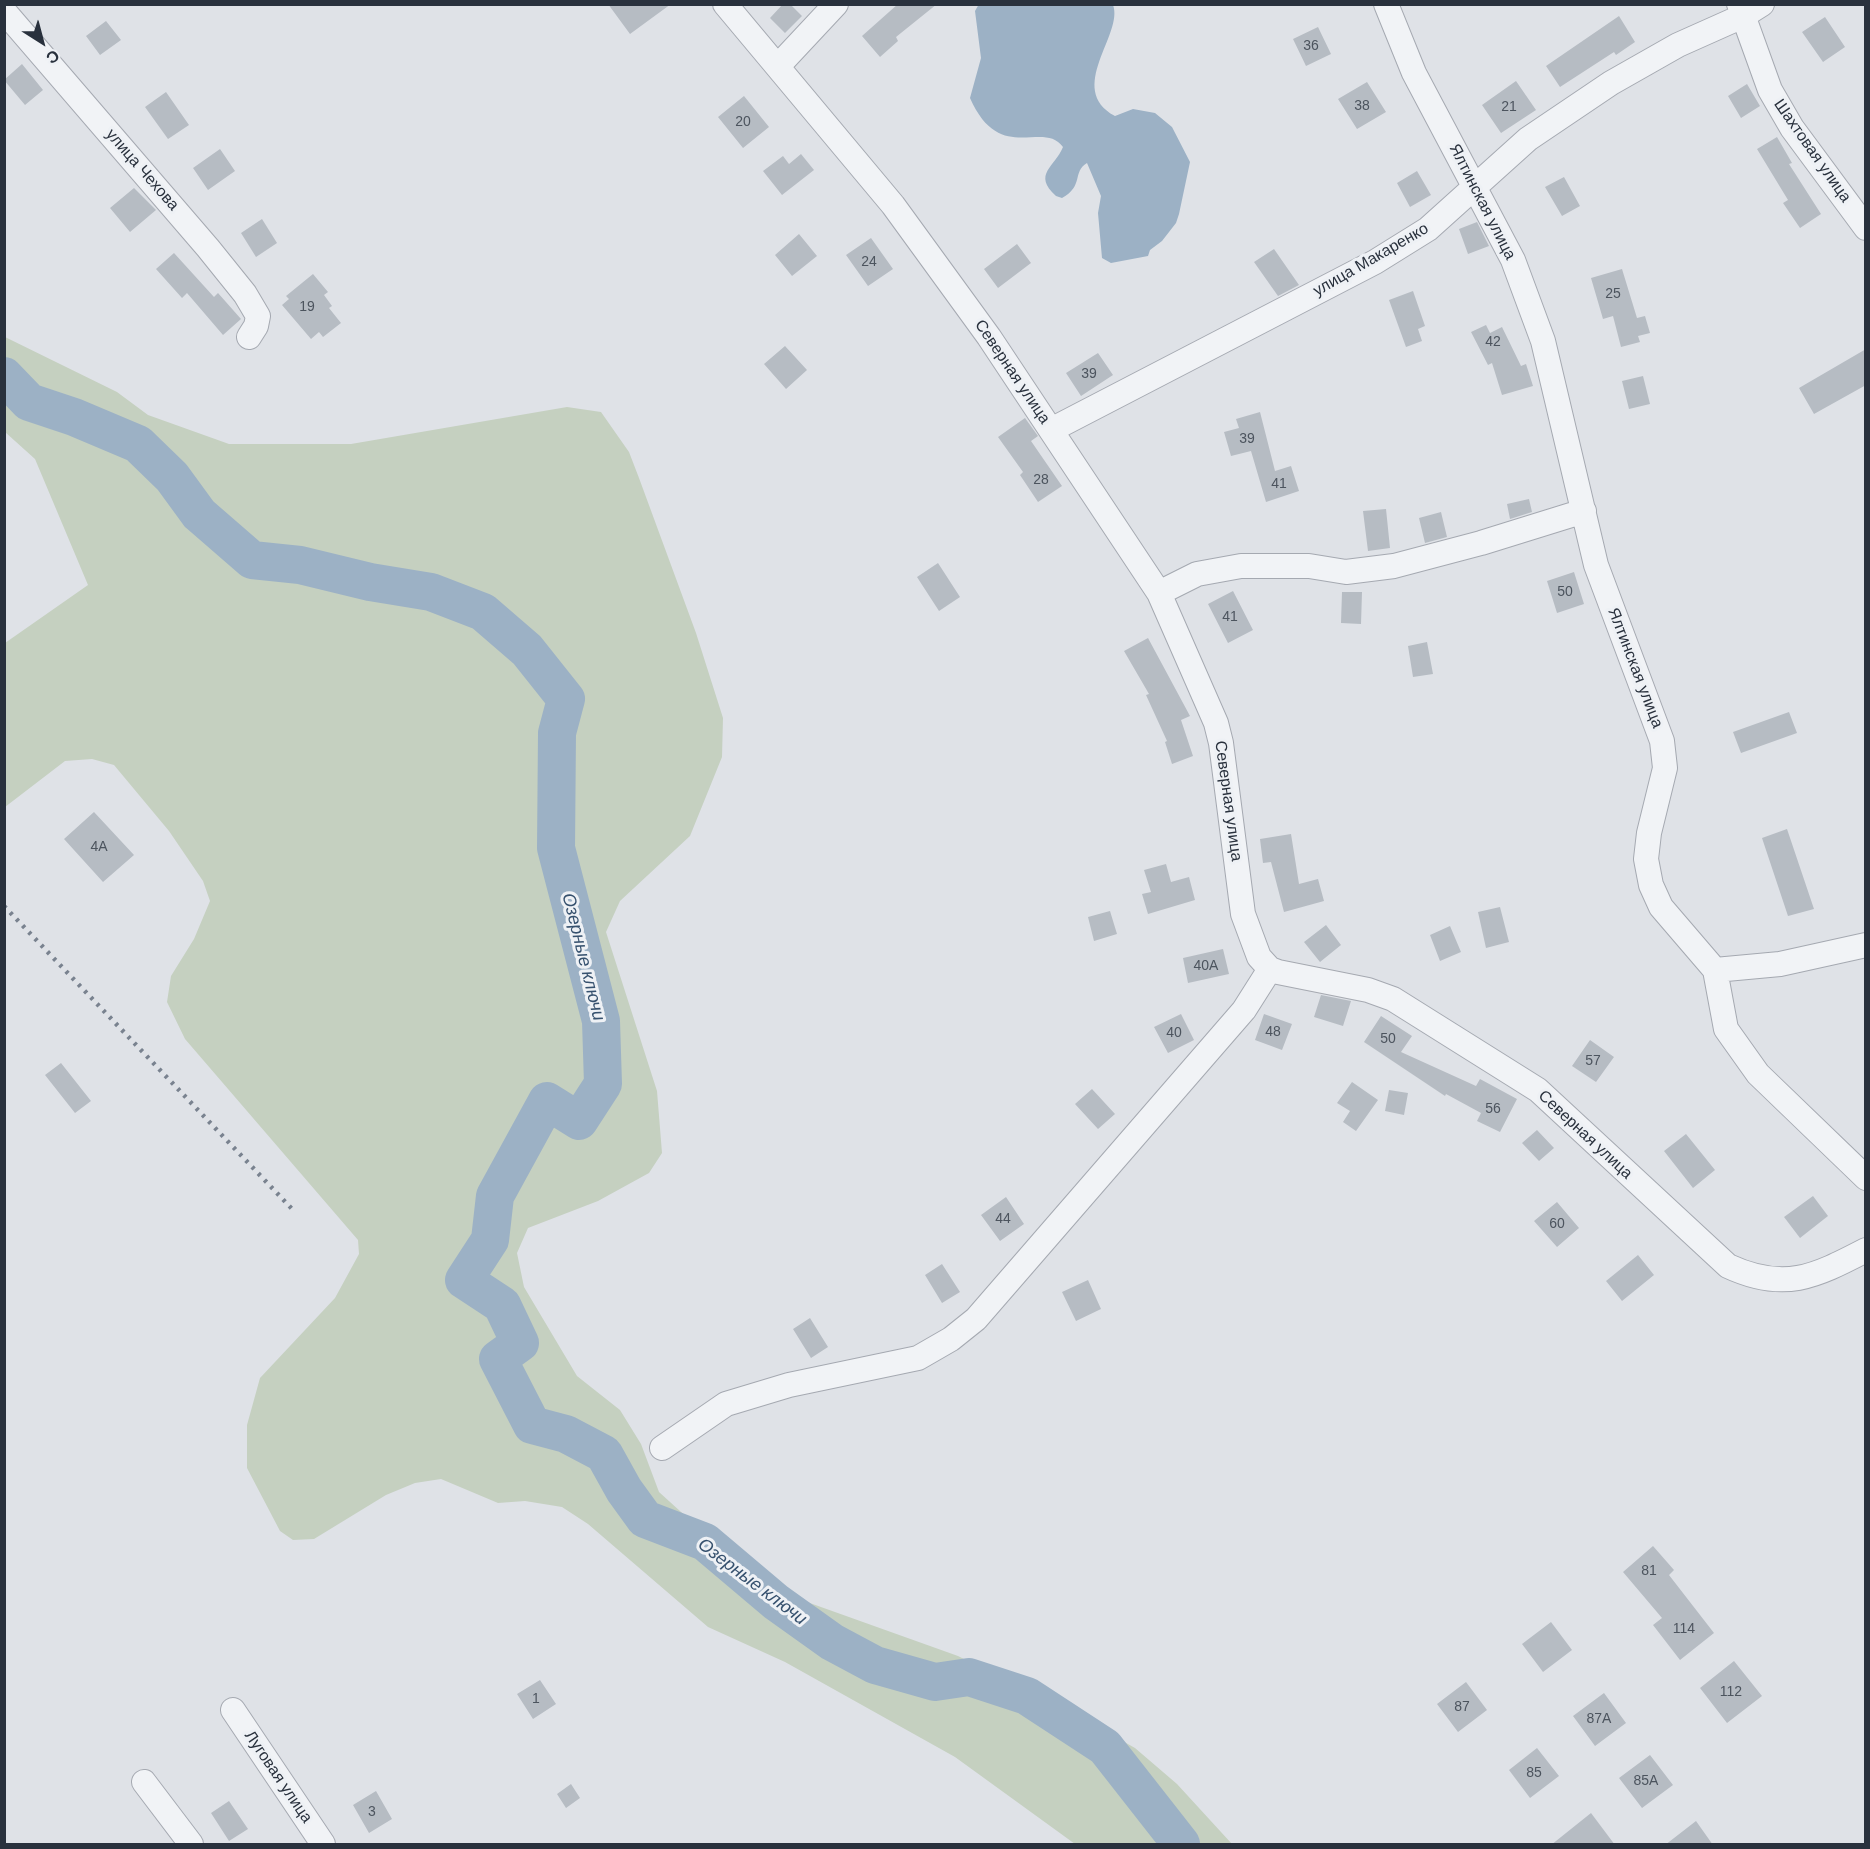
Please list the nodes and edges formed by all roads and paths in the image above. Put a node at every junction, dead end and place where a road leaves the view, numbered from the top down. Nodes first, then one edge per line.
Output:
1 (725, 4) edge
2 (836, 4) edge
3 (1386, 4) edge
4 (1748, 8) edge
5 (4, 11) edge
6 (779, 65) junction
7 (1474, 185) junction
8 (1866, 228) edge
9 (249, 337) dead end
10 (1052, 430) junction
11 (1584, 511) junction
12 (1159, 593) junction
13 (1866, 945) edge
14 (1270, 969) junction
15 (1715, 970) junction
16 (1866, 1178) edge
17 (1866, 1250) edge
18 (662, 1448) dead end
19 (233, 1710) dead end
20 (144, 1782) dead end
21 (191, 1845) edge
22 (323, 1845) edge

1 - 6 street, Северная улица
2 - 6 street
3 - 7 street, Ялтинская улица
4 - 7 street, улица Макаренко
4 - 8 street, Шахтовая улица
5 - 9 street, улица Чехова
6 - 10 street, Северная улица
7 - 10 street, улица Макаренко
7 - 11 street, Ялтинская улица
10 - 12 street, Северная улица
11 - 12 street
11 - 15 street, Ялтинская улица
12 - 14 street, Северная улица
13 - 15 street
14 - 17 street, Северная улица
14 - 18 street
15 - 16 street
19 - 22 street, Луговая улица
20 - 21 street

